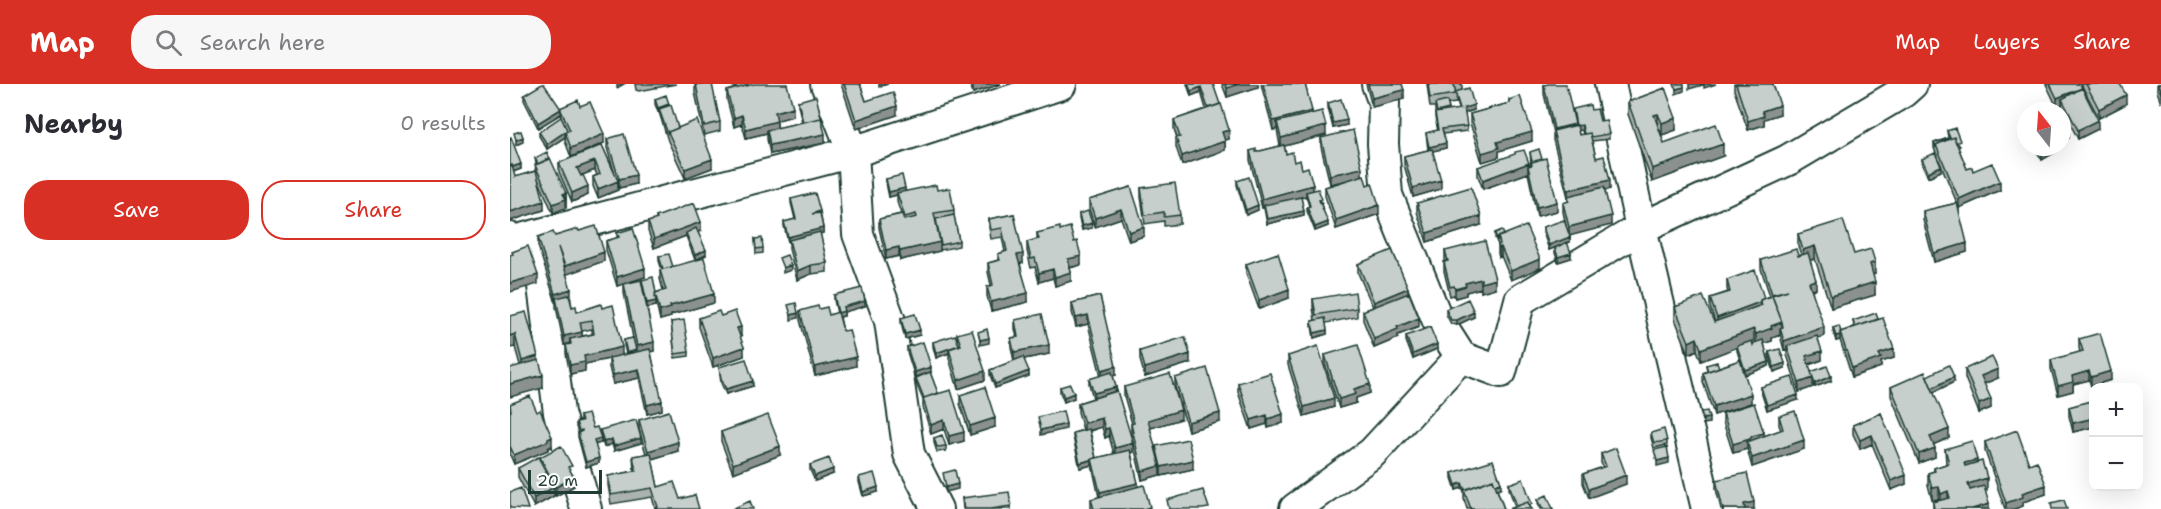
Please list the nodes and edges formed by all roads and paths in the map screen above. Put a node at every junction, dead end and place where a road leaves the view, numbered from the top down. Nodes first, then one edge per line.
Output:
1 (826, 84) edge
2 (1061, 84) edge
3 (1377, 84) edge
4 (1610, 84) edge
5 (1912, 84) edge
6 (853, 152) junction
7 (1641, 228) junction
8 (511, 240) edge
9 (1461, 357) junction
10 (586, 509) edge
11 (937, 509) edge
12 (1295, 509) edge
13 (1707, 509) edge

1 - 6 street
2 - 6 street
3 - 9 street
4 - 7 street
5 - 7 street
6 - 8 street
6 - 11 street
7 - 9 street
7 - 13 street
8 - 10 street
9 - 12 street

